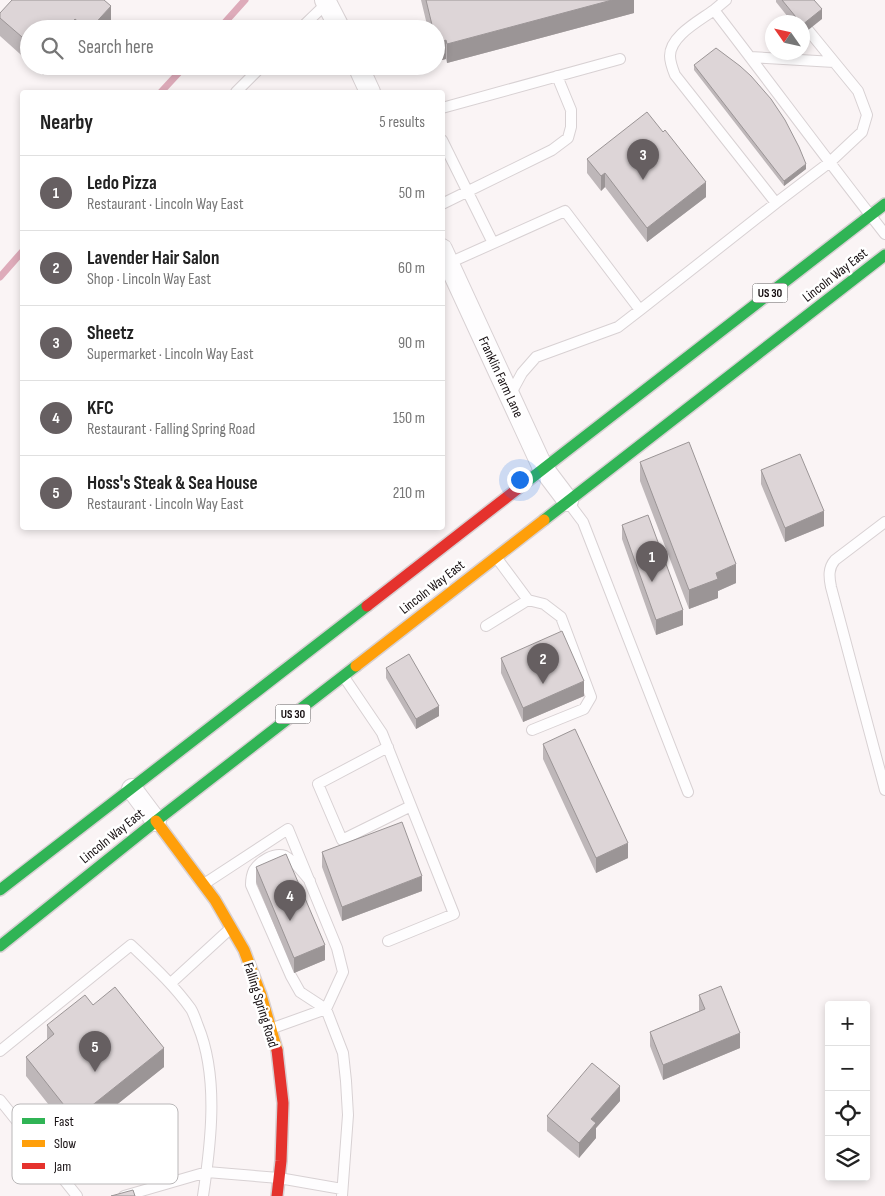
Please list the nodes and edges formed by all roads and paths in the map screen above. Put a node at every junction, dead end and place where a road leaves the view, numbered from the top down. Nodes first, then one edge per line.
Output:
1 (726, 0) edge
2 (326, 1) edge
3 (714, 10) junction
4 (308, 20) edge
5 (336, 20) edge
6 (810, 32) edge
7 (750, 57) junction
8 (620, 59) dead end
9 (834, 62) junction
10 (253, 75) edge
11 (362, 75) edge
12 (557, 76) junction
13 (238, 90) edge
14 (369, 90) edge
15 (445, 107) edge
16 (445, 146) edge
17 (830, 162) junction
18 (468, 191) junction
19 (445, 202) edge
20 (776, 203) junction
21 (885, 204) edge
22 (871, 215) junction
23 (885, 234) edge
24 (493, 243) junction
25 (885, 255) edge
26 (446, 256) edge
27 (640, 310) junction
28 (510, 395) junction
29 (543, 468) junction
30 (568, 501) junction
31 (885, 522) edge
32 (496, 556) junction
33 (528, 600) junction
34 (486, 626) dead end
35 (343, 675) junction
36 (532, 730) dead end
37 (388, 747) junction
38 (132, 788) junction
39 (885, 790) edge
40 (688, 792) dead end
41 (411, 806) junction
42 (156, 820) junction
43 (310, 882) junction
44 (203, 884) junction
45 (0, 890) edge
46 (231, 928) junction
47 (388, 941) dead end
48 (0, 946) edge
49 (171, 983) junction
50 (326, 1009) junction
51 (271, 1029) junction
52 (0, 1051) edge
53 (0, 1100) edge
54 (12, 1115) edge
55 (207, 1172) junction
56 (279, 1178) junction
57 (178, 1180) edge
58 (67, 1184) edge
59 (166, 1184) edge
60 (342, 1192) edge
61 (77, 1196) edge
62 (124, 1196) edge
63 (204, 1196) edge
64 (277, 1196) edge

1 - 3 lane
2 - 4 lane
2 - 5 street
3 - 7 lane
3 - 20 lane
6 - 9 lane
7 - 9 lane
7 - 17 lane
8 - 12 lane
9 - 17 lane
10 - 13 lane
11 - 14 street
12 - 15 lane
12 - 18 lane
16 - 18 lane
17 - 20 lane
17 - 22 lane
18 - 19 lane
18 - 24 lane
20 - 27 lane
21 - 22 main road, Lincoln Way East / US 30
22 - 23 lane
22 - 29 main road, Lincoln Way East / US 30
24 - 26 lane
24 - 27 lane
25 - 30 main road, Lincoln Way East / US 30
26 - 28 street, Franklin Farm Lane
27 - 28 lane
28 - 29 street, Franklin Farm Lane
29 - 30 street, Franklin Farm Lane
29 - 38 main road, Lincoln Way East / US 30
30 - 32 main road, Lincoln Way East / US 30
30 - 40 lane
31 - 39 lane
32 - 33 lane
32 - 35 main road, Lincoln Way East / US 30
33 - 34 lane
33 - 36 lane
35 - 37 lane
35 - 42 main road, Lincoln Way East / US 30
37 - 41 lane
37 - 41 lane
38 - 42 street, Falling Spring Road
38 - 45 main road, Lincoln Way East / US 30
41 - 47 lane
42 - 44 main road, Falling Spring Road
42 - 48 main road, Lincoln Way East / US 30
43 - 44 lane
43 - 50 lane
43 - 50 lane
44 - 46 main road, Falling Spring Road
46 - 49 lane
46 - 51 main road, Falling Spring Road
49 - 52 lane
49 - 55 lane
50 - 51 lane
50 - 60 lane
51 - 56 main road, Falling Spring Road
53 - 54 lane
55 - 56 lane
55 - 57 lane
55 - 63 lane
56 - 60 lane
56 - 64 main road, Falling Spring Road
58 - 61 lane
59 - 62 lane

